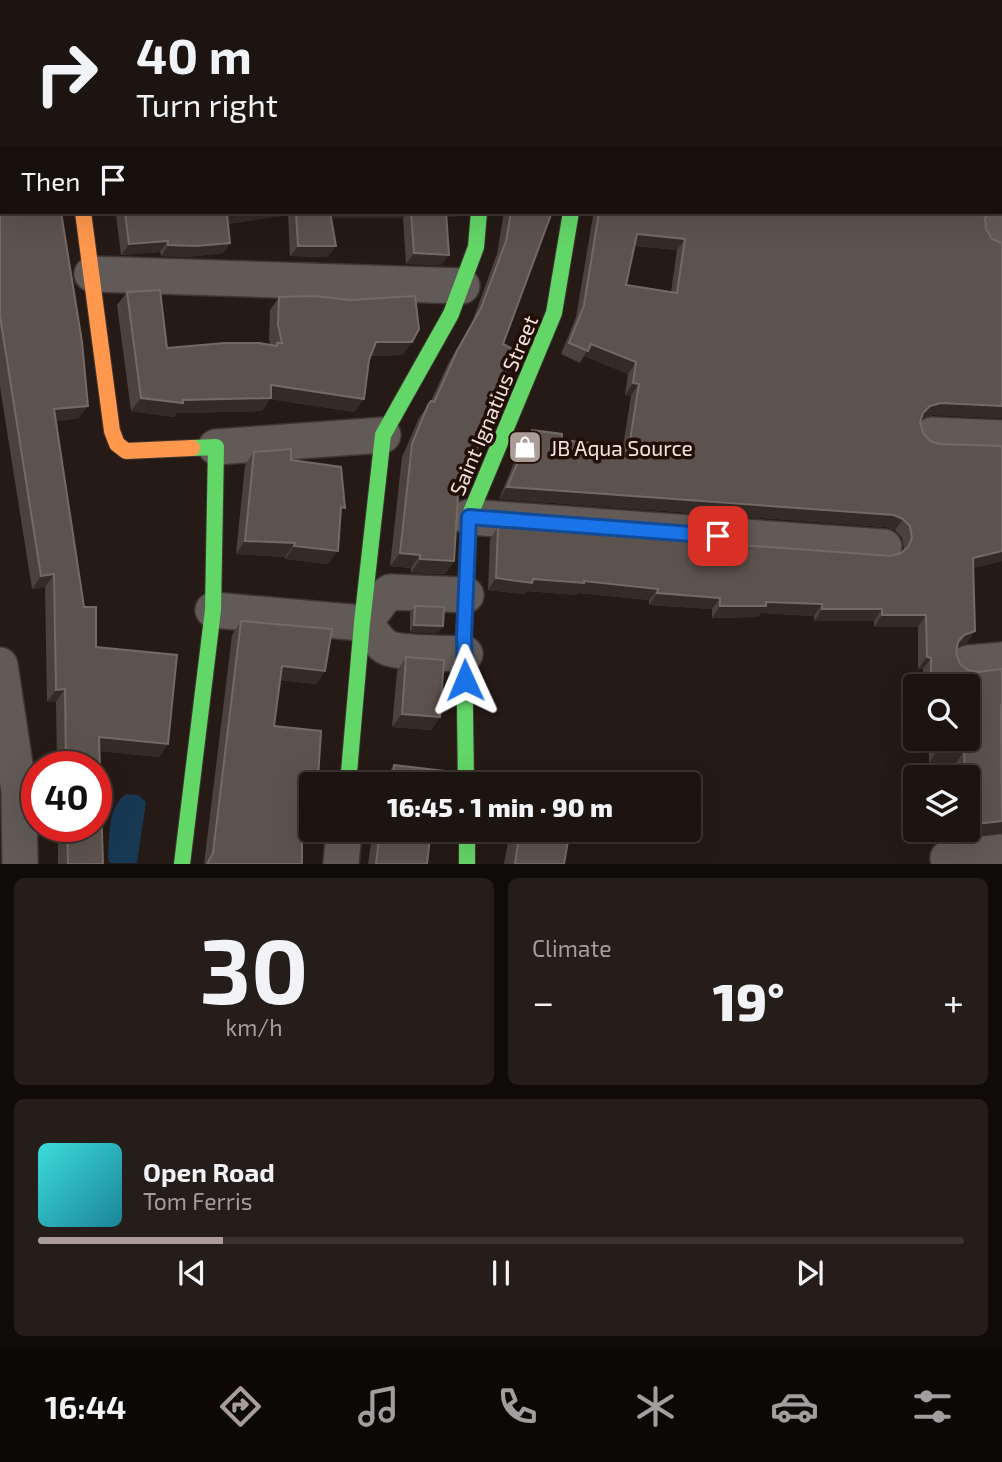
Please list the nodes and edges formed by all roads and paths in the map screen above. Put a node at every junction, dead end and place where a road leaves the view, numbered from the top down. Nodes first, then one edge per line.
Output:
1 (83, 214) edge
2 (479, 214) edge
3 (571, 214) edge
4 (92, 274) junction
5 (462, 286) junction
6 (383, 435) junction
7 (932, 435) dead end
8 (1002, 438) edge
9 (216, 447) junction
10 (469, 517) junction
11 (884, 547) dead end
12 (466, 595) junction
13 (213, 610) junction
14 (362, 623) junction
15 (465, 654) junction
16 (0, 665) edge
17 (349, 772) edge
18 (466, 772) edge
19 (343, 842) edge
20 (467, 842) edge
21 (1002, 852) edge
22 (948, 858) dead end
23 (20, 863) edge
24 (181, 863) edge
25 (341, 863) edge
26 (467, 863) edge

1 - 4 street
2 - 5 street
3 - 10 street, Saint Ignatius Street
4 - 5 street
4 - 9 street
5 - 6 street
6 - 9 street
6 - 14 street
7 - 8 street
9 - 13 street
10 - 11 street
10 - 12 street, Saint Ignatius Street
12 - 14 street
12 - 15 street, Saint Ignatius Street
13 - 14 street
13 - 24 street
14 - 15 street
14 - 17 street
15 - 18 street, Saint Ignatius Street
16 - 23 street
19 - 25 street
20 - 26 street
21 - 22 street

